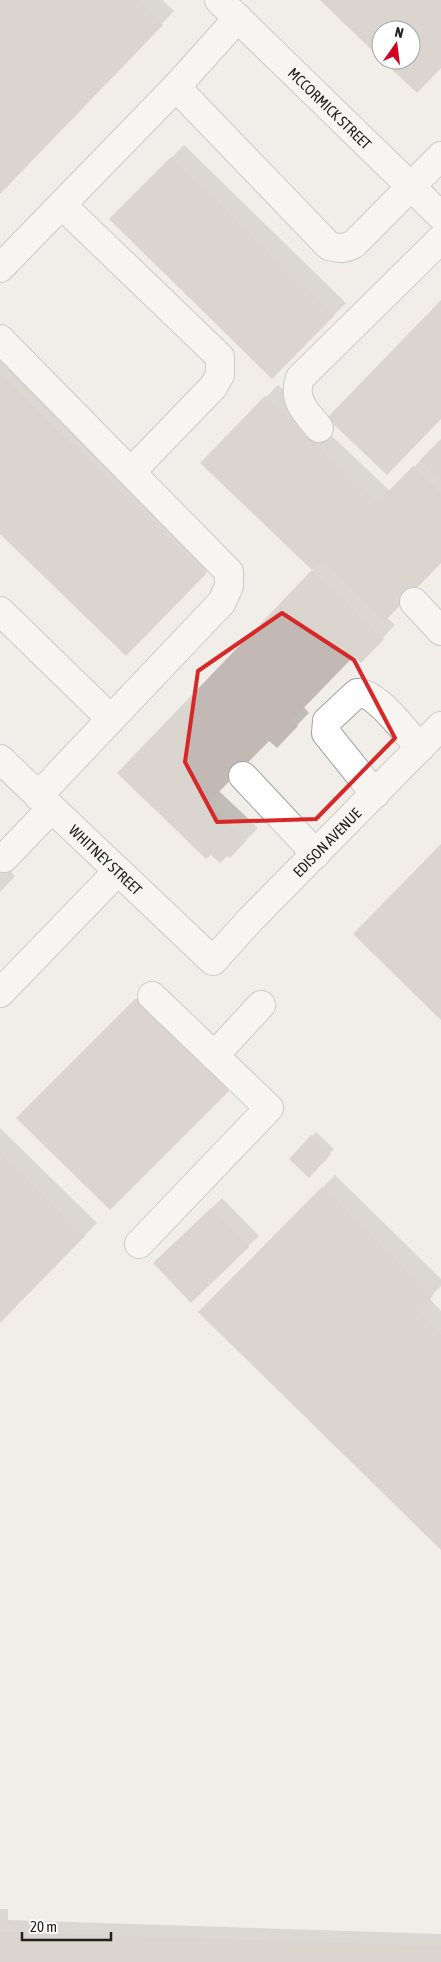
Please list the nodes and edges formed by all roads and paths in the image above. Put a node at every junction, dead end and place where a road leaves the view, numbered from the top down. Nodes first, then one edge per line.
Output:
1 (229, 9) edge
2 (176, 87) junction
3 (441, 156) edge
4 (410, 185) junction
5 (62, 205) junction
6 (441, 216) edge
7 (441, 239) edge
8 (0, 268) edge
9 (0, 339) edge
10 (319, 428) dead end
11 (131, 472) junction
12 (414, 602) dead end
13 (0, 611) edge
14 (441, 632) edge
15 (111, 719) junction
16 (441, 726) edge
17 (420, 748) junction
18 (5, 773) edge
19 (243, 776) dead end
20 (375, 794) junction
21 (44, 803) junction
22 (316, 854) junction
23 (4, 858) dead end
24 (118, 871) junction
25 (213, 961) joint
26 (0, 993) edge
27 (152, 996) dead end
28 (261, 1005) dead end
29 (214, 1056) junction
30 (139, 1244) dead end

1 - 2 street
1 - 4 street, MCCORMICK STREET
2 - 4 street
2 - 5 street
3 - 4 street
4 - 6 street, MCCORMICK STREET
5 - 8 street
5 - 11 street
7 - 10 street
9 - 11 street
11 - 15 street
12 - 14 street
13 - 15 street
15 - 21 street
16 - 17 street, EDISON AVENUE
17 - 20 street, EDISON AVENUE
17 - 20 street
18 - 21 street, WHITNEY STREET
19 - 22 street
20 - 22 street, EDISON AVENUE
21 - 23 street
21 - 24 street, WHITNEY STREET
22 - 25 street, EDISON AVENUE
24 - 25 street, WHITNEY STREET
24 - 26 street
27 - 29 street
28 - 29 street
29 - 30 street

